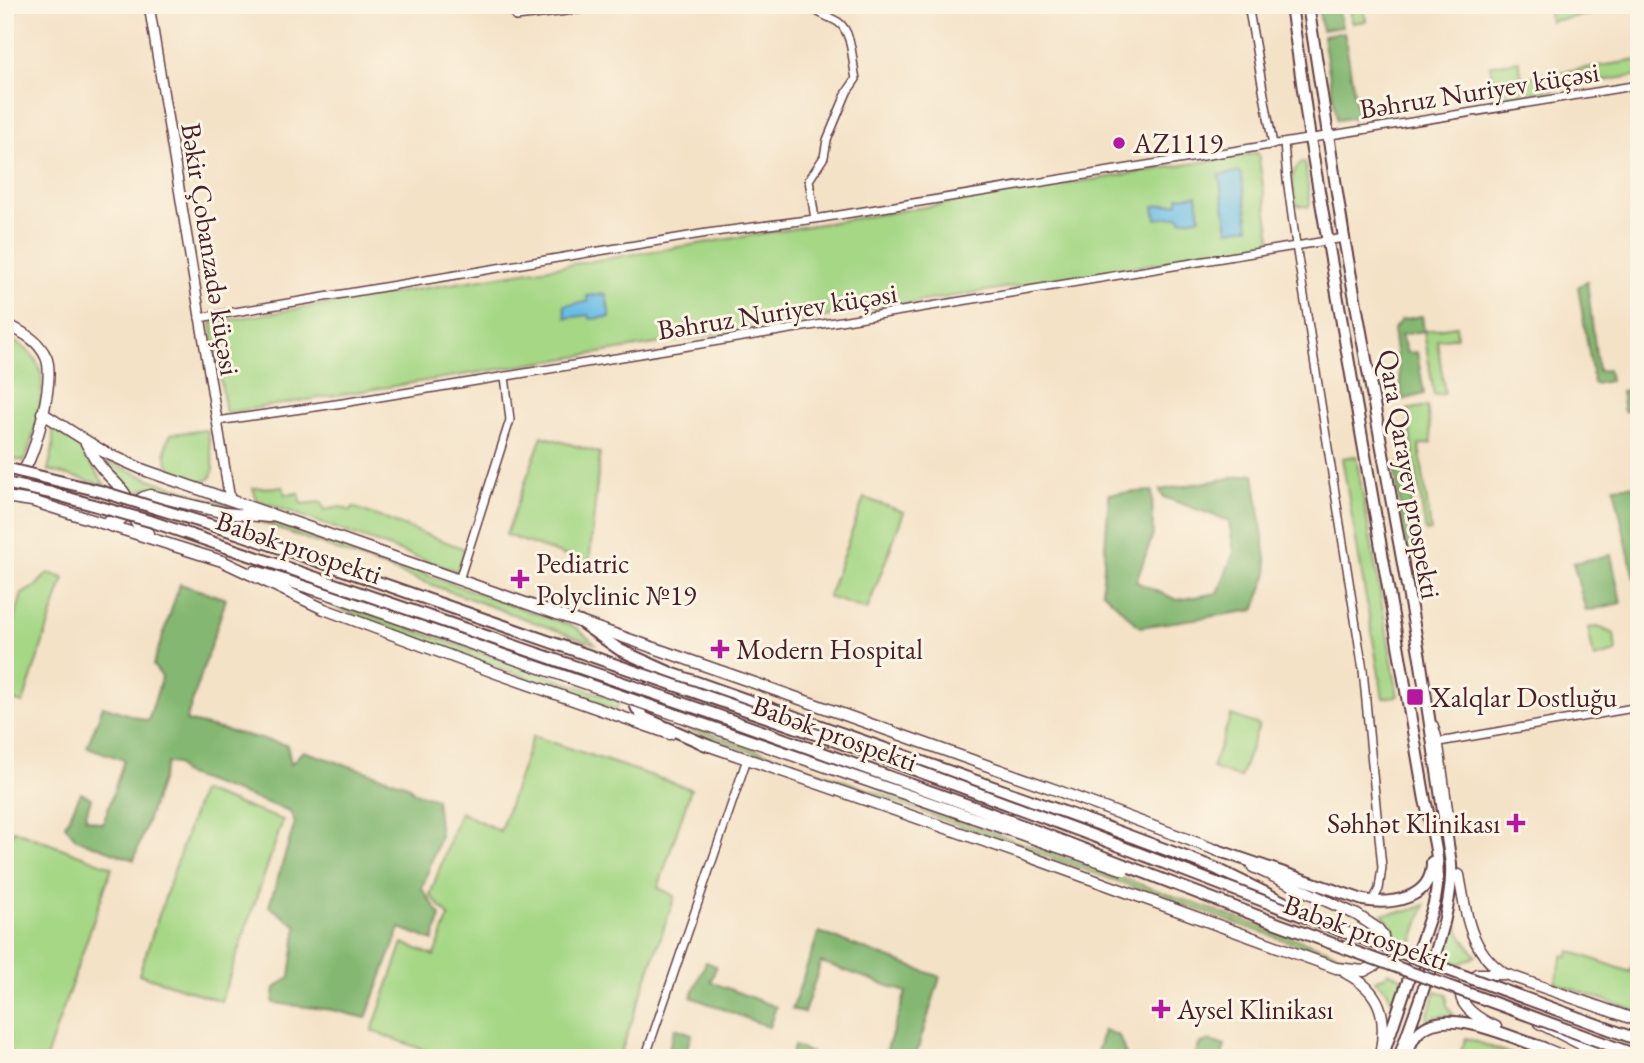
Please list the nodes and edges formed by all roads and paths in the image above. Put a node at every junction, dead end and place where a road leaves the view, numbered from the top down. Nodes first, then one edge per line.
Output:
1 (149, 5) edge
2 (511, 5) edge
3 (617, 5) edge
4 (809, 5) edge
5 (1248, 5) edge
6 (1291, 5) edge
7 (1308, 5) edge
8 (1639, 85) edge
9 (1327, 136) junction
10 (1310, 139) junction
11 (1284, 143) junction
12 (1273, 145) junction
13 (815, 219) junction
14 (1344, 238) junction
15 (1328, 241) junction
16 (1296, 244) junction
17 (199, 318) junction
18 (6, 325) edge
19 (505, 376) junction
20 (42, 413) junction
21 (217, 421) junction
22 (85, 440) junction
23 (5, 468) edge
24 (7, 485) edge
25 (5, 497) edge
26 (230, 500) junction
27 (280, 517) junction
28 (100, 522) junction
29 (222, 561) junction
30 (459, 580) junction
31 (580, 622) junction
32 (671, 673) junction
33 (1639, 707) edge
34 (1427, 708) junction
35 (1439, 742) junction
36 (709, 746) junction
37 (747, 759) junction
38 (1438, 783) junction
39 (1425, 800) junction
40 (1451, 827) junction
41 (1217, 850) junction
42 (1459, 875) junction
43 (1372, 902) junction
44 (1268, 920) junction
45 (1342, 931) junction
46 (1336, 968) junction
47 (1505, 974) junction
48 (1510, 1009) junction
49 (1639, 1021) edge
50 (1639, 1038) edge
51 (1543, 1048) junction
52 (1404, 1055) edge
53 (1639, 1056) edge
54 (645, 1058) edge
55 (1381, 1058) edge
56 (1568, 1058) edge
57 (1608, 1058) edge

1 - 17 street, Bəkir Çobanzadə küçəsi
2 - 3 street
4 - 13 street
5 - 12 street
6 - 10 main road, Qara Qarayev prospekti
7 - 9 main road, Qara Qarayev prospekti
8 - 9 street, Bəhruz Nuriyev küçəsi
9 - 10 street, Bəhruz Nuriyev küçəsi
9 - 14 main road, Qara Qarayev prospekti
10 - 11 street
10 - 15 main road, Qara Qarayev prospekti
11 - 12 street
11 - 16 street
12 - 13 street
13 - 17 street
14 - 15 street, Bəhruz Nuriyev küçəsi
14 - 34 main road, Qara Qarayev prospekti
15 - 16 street, Bəhruz Nuriyev küçəsi
15 - 39 main road, Qara Qarayev prospekti
16 - 19 street, Bəhruz Nuriyev küçəsi
16 - 43 street
17 - 21 street, Bəkir Çobanzadə küçəsi
18 - 20 main road
19 - 21 street, Bəhruz Nuriyev küçəsi
19 - 30 street
20 - 22 main road, Babək prospekti
20 - 24 main road
21 - 26 street, Bəkir Çobanzadə küçəsi
22 - 26 main road, Babək prospekti
22 - 28 main road
23 - 45 main road, Babək prospekti, bridge
24 - 44 main road, Babək prospekti, bridge
25 - 28 main road, Babək prospekti
26 - 27 main road, Babək prospekti
27 - 29 main road
27 - 30 main road, Babək prospekti
28 - 29 main road, Babək prospekti
29 - 36 main road, Babək prospekti
29 - 44 main road, bridge
30 - 31 main road, Babək prospekti
31 - 32 main road
31 - 41 main road, Babək prospekti
32 - 36 main road
32 - 45 main road, bridge
33 - 35 street
34 - 35 street
34 - 38 main road, Qara Qarayev prospekti
35 - 40 street
36 - 37 main road, Babək prospekti
37 - 46 main road, Babək prospekti
37 - 54 street
38 - 40 main road
38 - 52 main road, Qara Qarayev prospekti
39 - 43 main road
39 - 55 main road, Qara Qarayev prospekti
40 - 42 main road
41 - 43 main road
41 - 46 main road, Babək prospekti
42 - 47 main road
42 - 52 main road
44 - 48 main road, Babək prospekti, bridge
45 - 50 main road, Babək prospekti, bridge
46 - 55 main road
47 - 49 main road
47 - 51 main road
48 - 53 main road, Babək prospekti, bridge
48 - 57 main road, bridge
51 - 52 main road
51 - 56 main road

